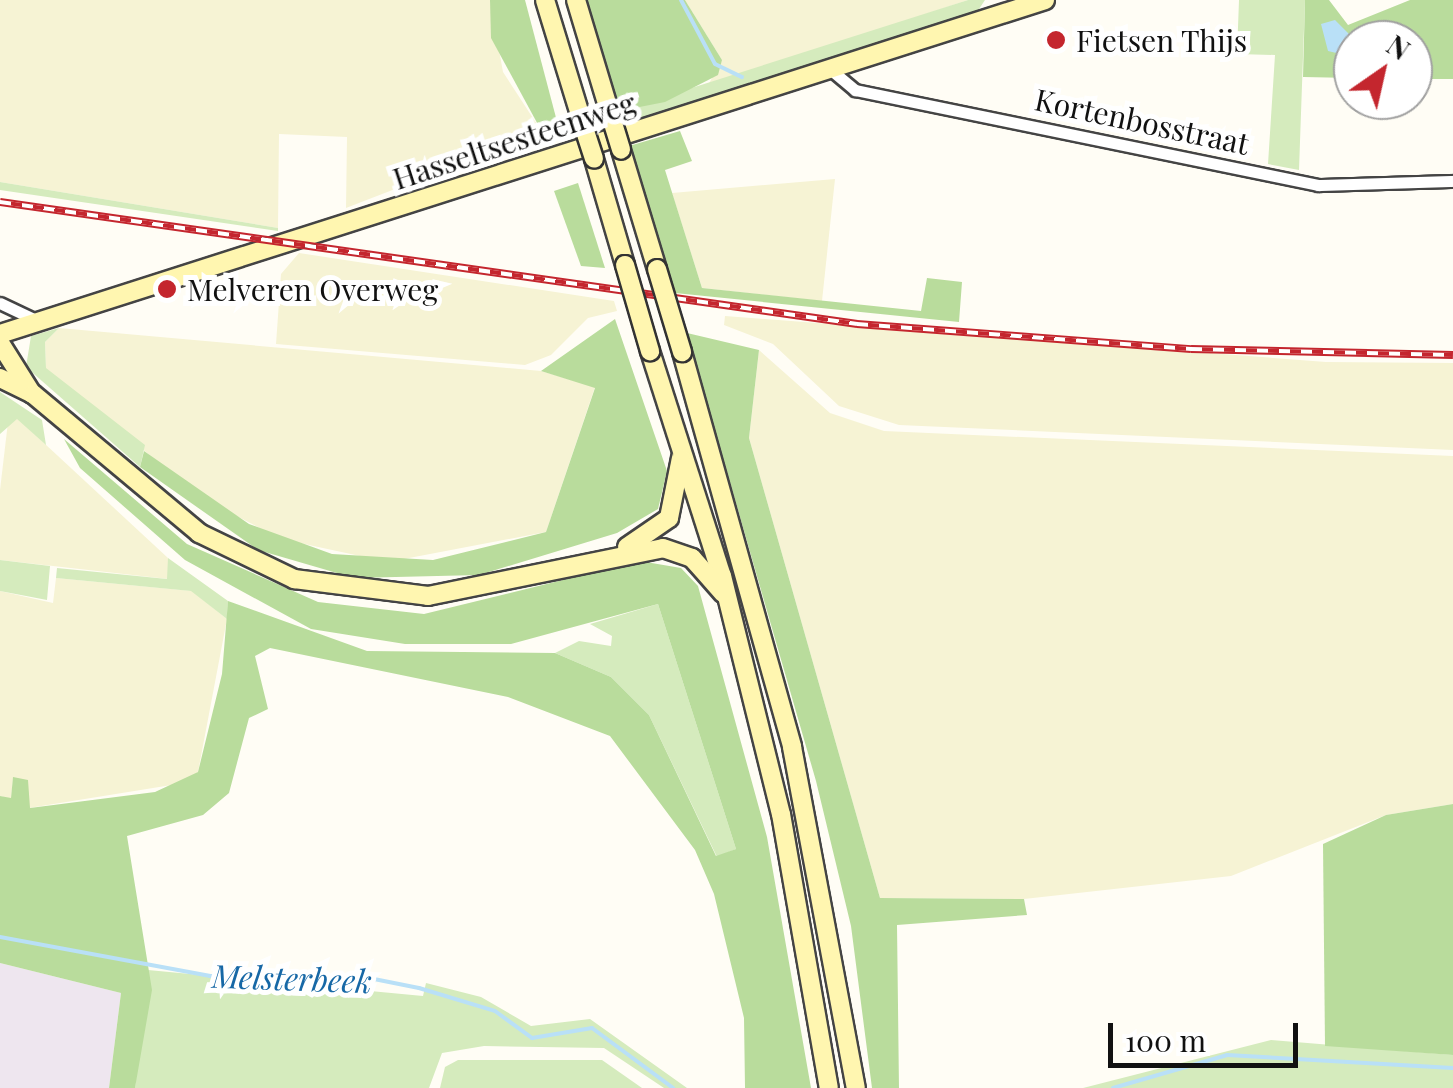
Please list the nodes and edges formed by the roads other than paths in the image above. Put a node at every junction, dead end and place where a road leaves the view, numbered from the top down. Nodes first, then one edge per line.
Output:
1 (576, 0) edge
2 (1045, 0) edge
3 (1008, 6) edge
4 (547, 7) edge
5 (830, 69) junction
6 (1453, 182) edge
7 (0, 304) edge
8 (40, 322) junction
9 (0, 334) edge
10 (0, 343) edge
11 (0, 378) edge
12 (32, 394) junction
13 (680, 451) junction
14 (622, 550) junction
15 (723, 593) junction
16 (829, 1088) edge
17 (856, 1088) edge

1 - 17 main road, bridge
2 - 3 main road, Hasseltsesteenweg
3 - 5 main road, Hasseltsesteenweg
4 - 13 main road, bridge
5 - 6 street, Kortenbosstraat
5 - 8 main road, Hasseltsesteenweg
7 - 8 street
8 - 9 main road, Hasseltsesteenweg
10 - 12 main road
11 - 12 main road
12 - 14 main road
13 - 14 main road
13 - 15 main road
14 - 15 main road
15 - 16 main road

